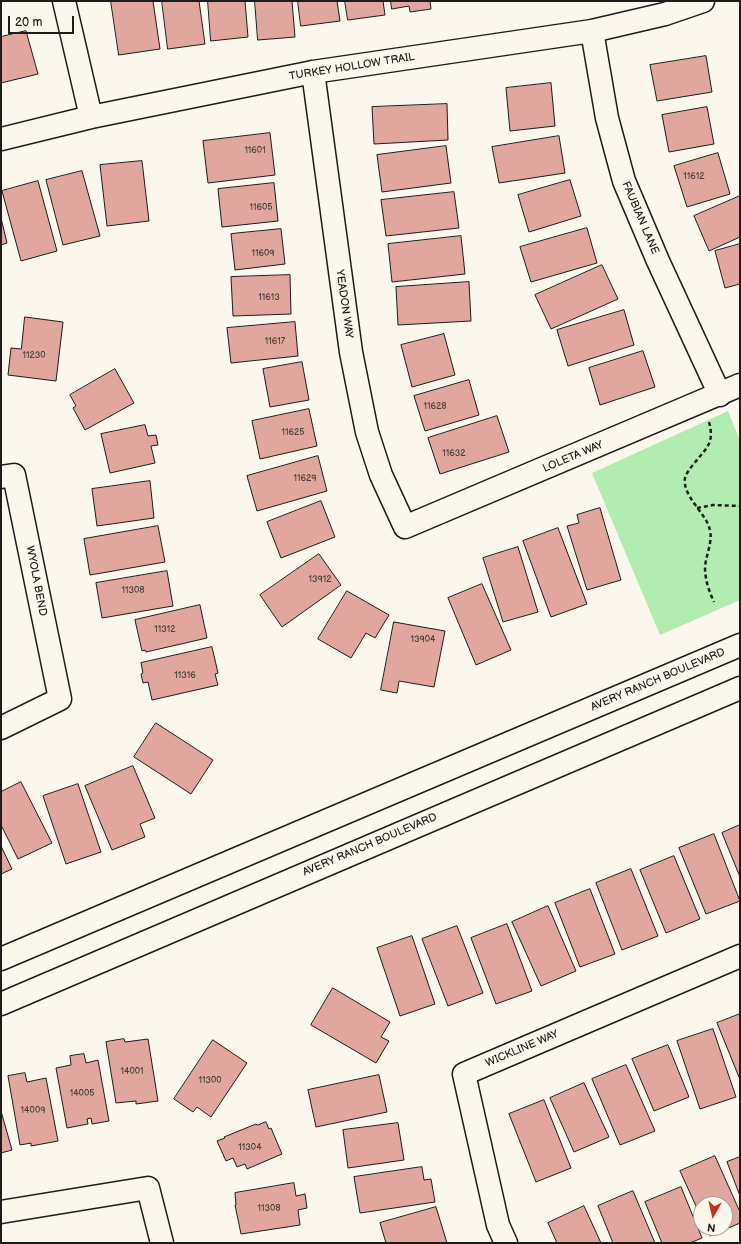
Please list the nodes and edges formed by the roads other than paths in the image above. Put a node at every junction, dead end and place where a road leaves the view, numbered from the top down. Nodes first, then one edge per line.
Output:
1 (64, 1) edge
2 (703, 1) edge
3 (592, 31) junction
4 (313, 72) junction
5 (91, 117) junction
6 (1, 139) edge
7 (740, 386) edge
8 (720, 395) junction
9 (1, 477) edge
10 (405, 527) joint
11 (740, 645) edge
12 (740, 688) edge
13 (1, 728) edge
14 (740, 956) edge
15 (1, 959) edge
16 (1, 1004) edge
17 (1, 1212) edge
18 (162, 1243) edge
19 (506, 1243) edge

1 - 5 street
2 - 3 street, TURKEY HOLLOW TRAIL
3 - 4 street, TURKEY HOLLOW TRAIL
3 - 8 street, FAUBIAN LANE
4 - 5 street, TURKEY HOLLOW TRAIL
4 - 10 street, YEADON WAY
5 - 6 street, TURKEY HOLLOW TRAIL
7 - 8 street, LOLETA WAY
8 - 10 street, LOLETA WAY
9 - 13 street, WYOLA BEND
11 - 15 street, AVERY RANCH BOULEVARD
12 - 16 street, AVERY RANCH BOULEVARD
14 - 19 street, WICKLINE WAY
17 - 18 street

